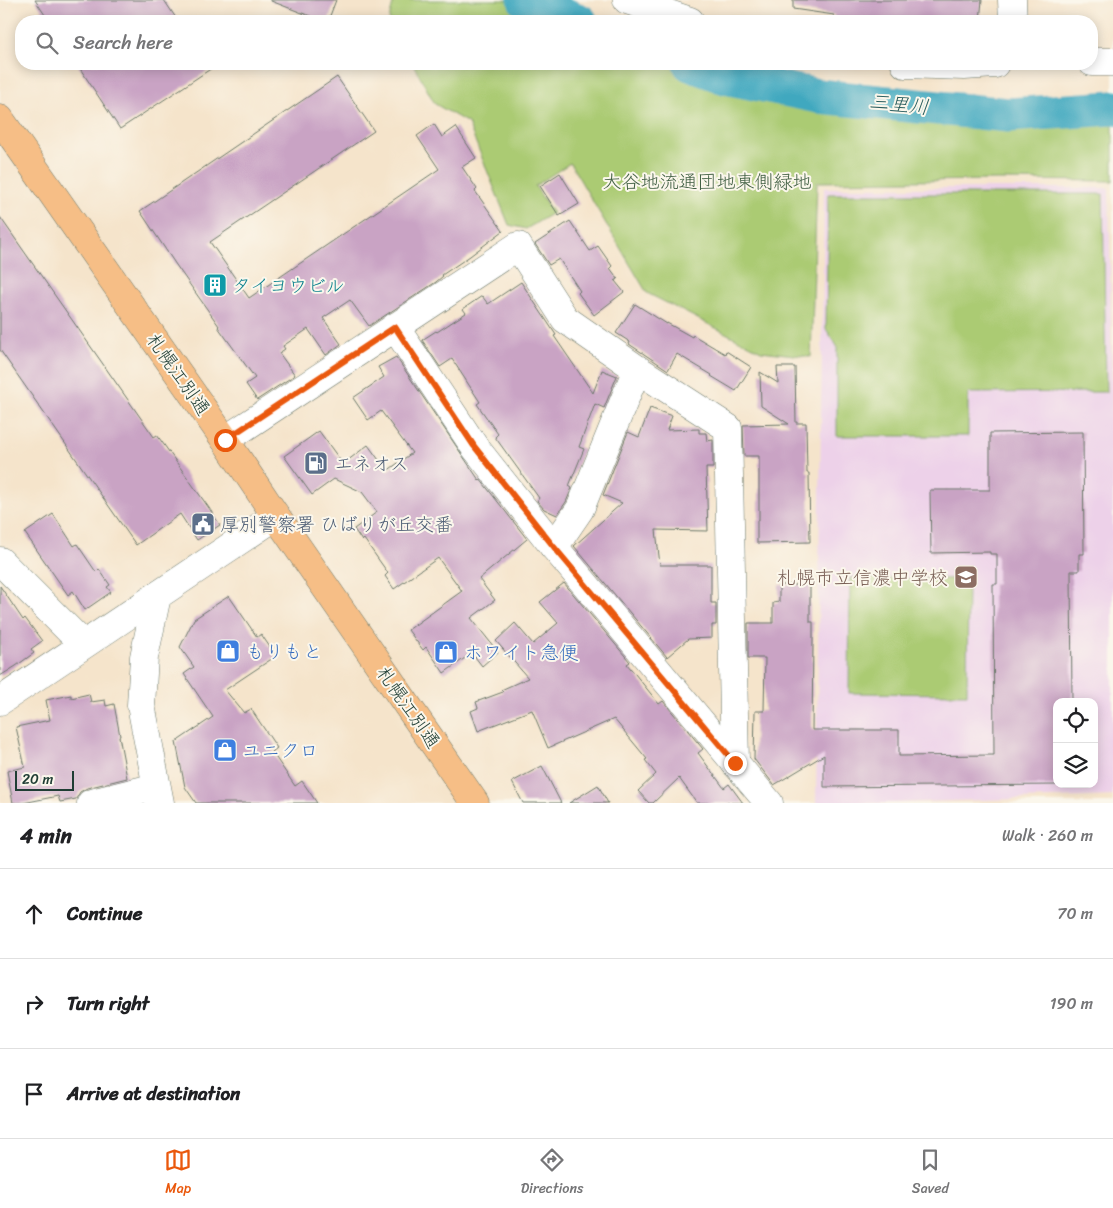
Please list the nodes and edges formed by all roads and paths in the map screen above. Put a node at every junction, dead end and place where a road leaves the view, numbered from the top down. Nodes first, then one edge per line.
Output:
1 (627, 0) edge
2 (1012, 0) edge
3 (672, 15) edge
4 (1012, 15) edge
5 (1098, 62) edge
6 (1113, 62) edge
7 (0, 119) edge
8 (395, 327) junction
9 (637, 369) junction
10 (225, 440) junction
11 (276, 516) junction
12 (554, 547) junction
13 (0, 561) edge
14 (157, 596) junction
15 (83, 644) junction
16 (0, 701) edge
17 (735, 763) junction
18 (158, 795) edge
19 (91, 803) edge
20 (475, 803) edge
21 (769, 803) edge

1 - 3 street
2 - 4 street
5 - 6 street
7 - 10 highway, 札幌江別通
8 - 9 street
8 - 10 street
8 - 12 street
9 - 12 street
9 - 17 street
10 - 11 highway, 札幌江別通
11 - 14 street
11 - 20 highway, 札幌江別通
12 - 17 street
13 - 15 street
14 - 15 street
14 - 18 street
15 - 16 street
17 - 21 street
18 - 19 street

